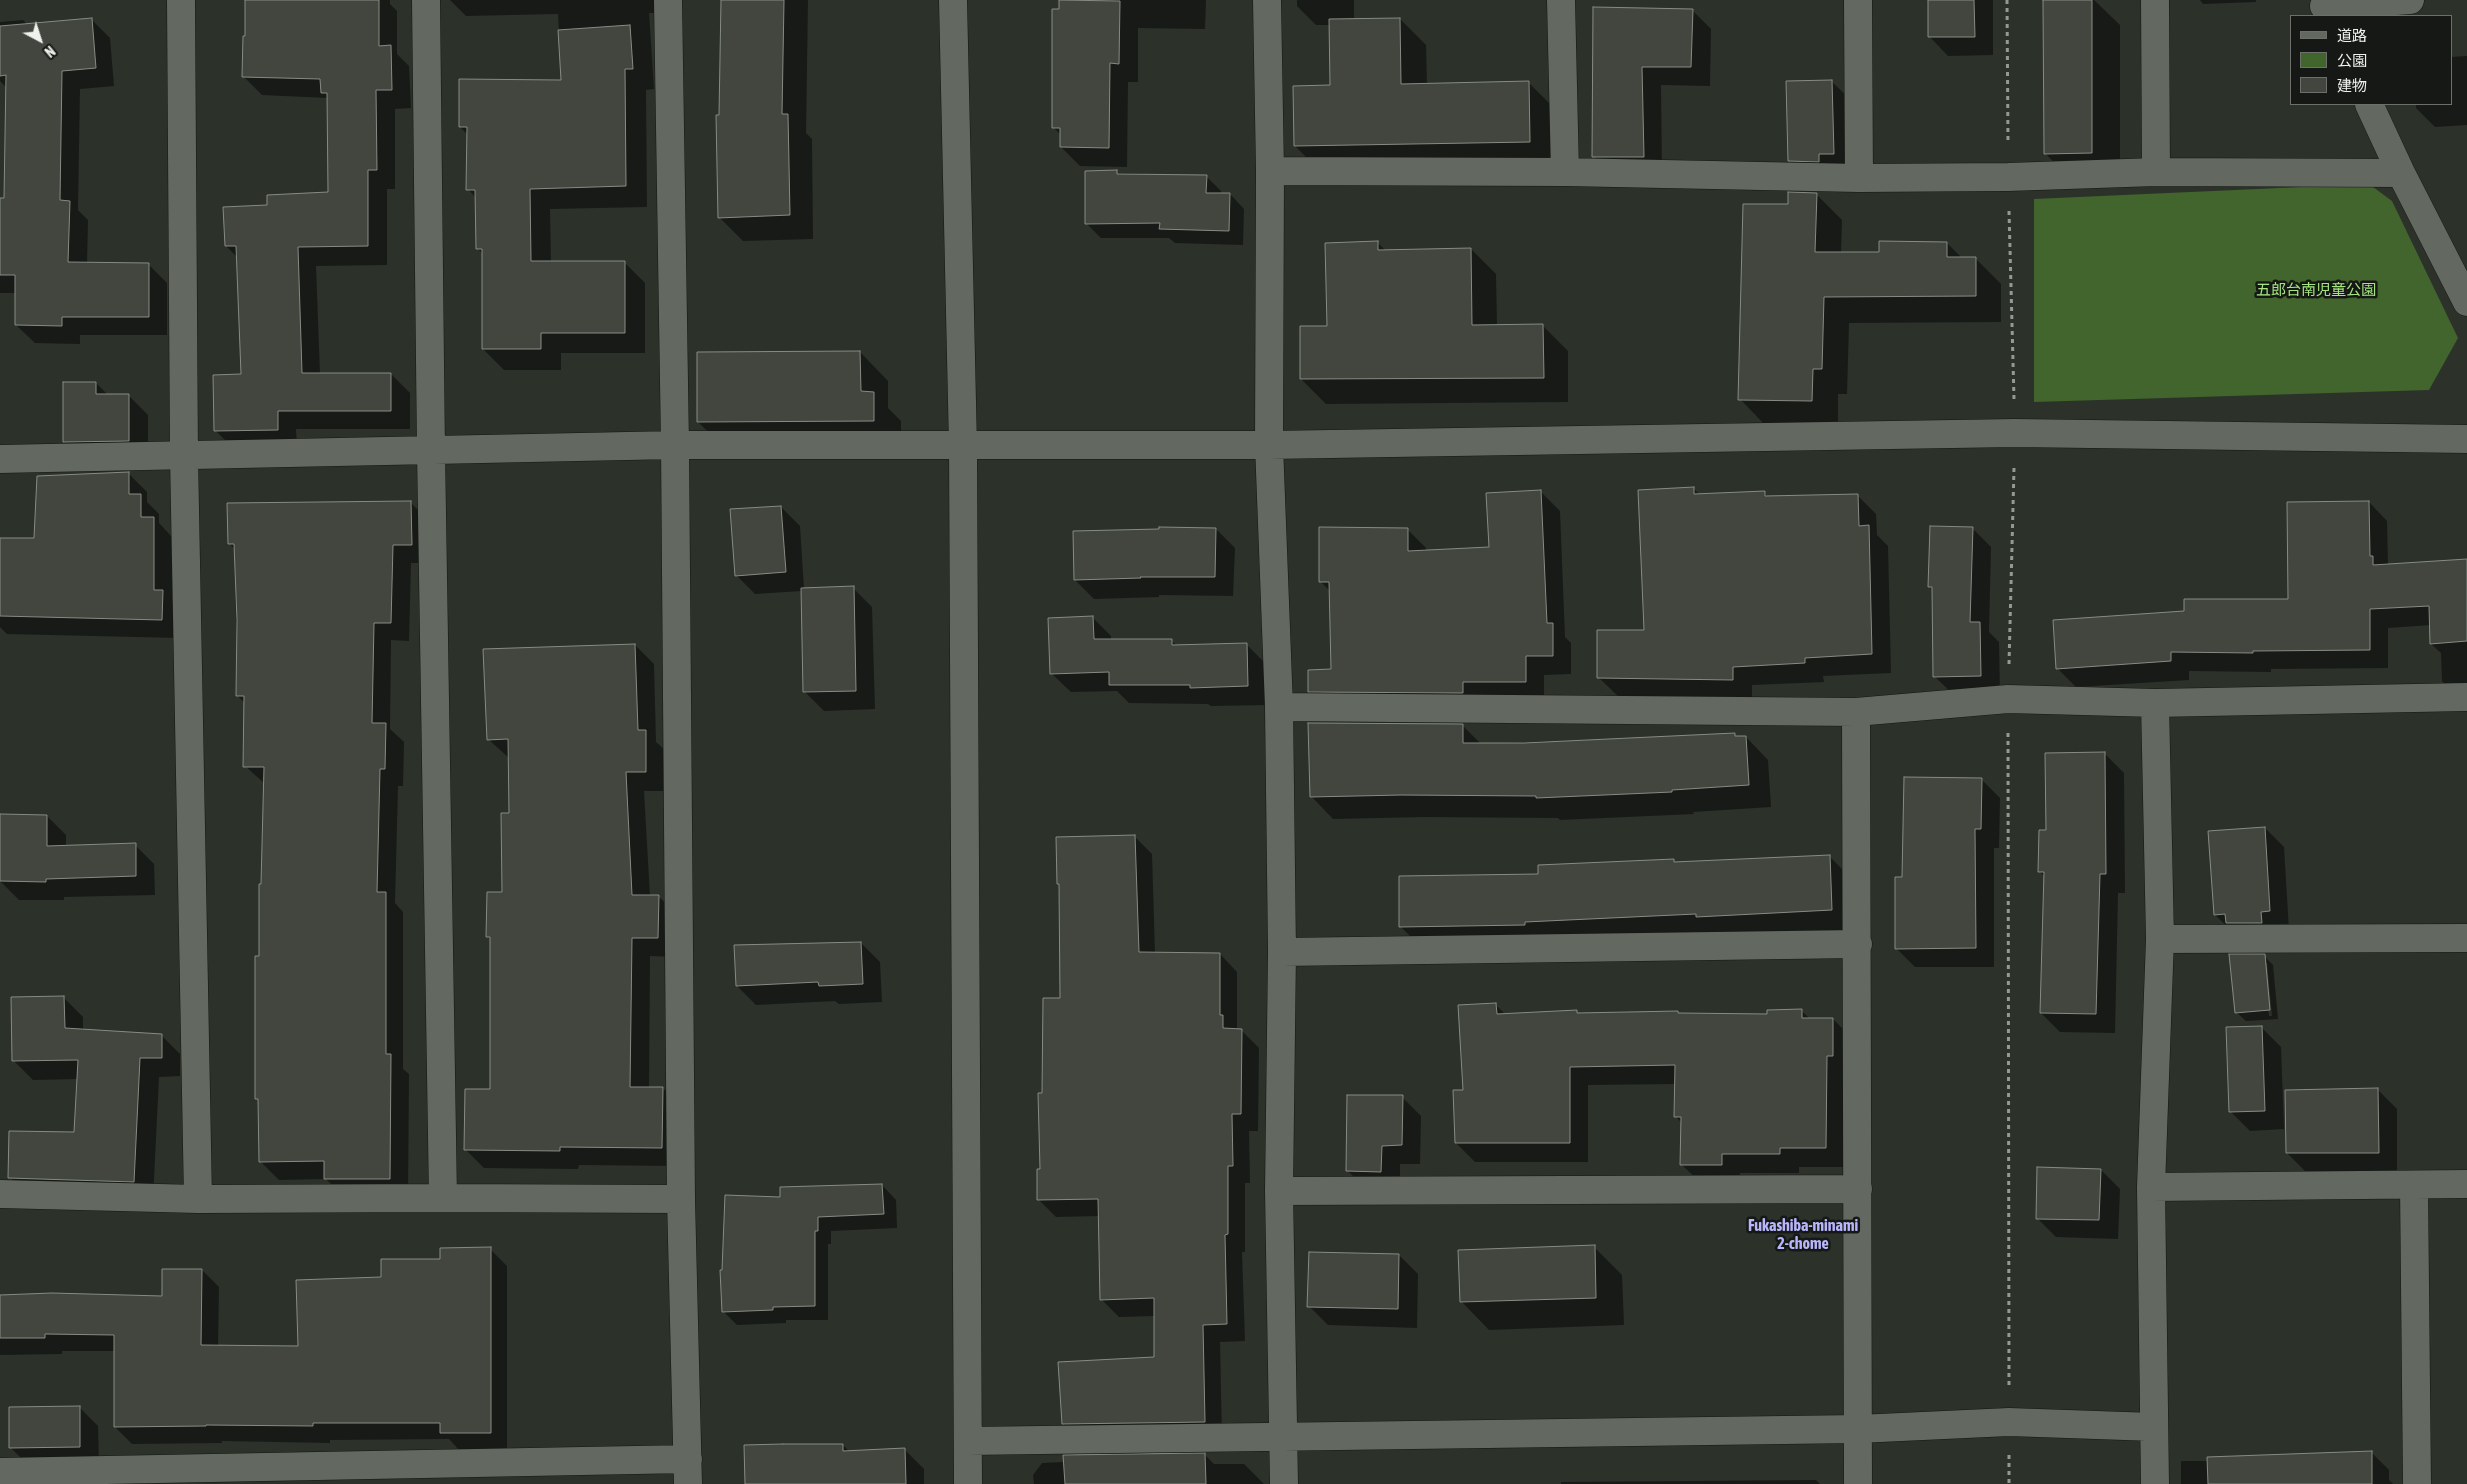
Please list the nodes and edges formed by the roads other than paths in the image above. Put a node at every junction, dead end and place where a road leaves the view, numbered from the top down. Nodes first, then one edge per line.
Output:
1 (181, 0) edge
2 (426, 0) edge
3 (668, 0) edge
4 (953, 0) edge
5 (1267, 0) edge
6 (1561, 0) edge
7 (1858, 0) edge
8 (2155, 0) edge
9 (2410, 0) edge
10 (2325, 7) edge
11 (2369, 105) edge
12 (1270, 171) junction
13 (1565, 172) junction
14 (2156, 172) junction
15 (2401, 174) junction
16 (1859, 178) junction
17 (2467, 302) edge
18 (2467, 439) edge
19 (675, 445) junction
20 (1268, 445) junction
21 (963, 446) junction
22 (431, 451) junction
23 (184, 456) junction
24 (0, 459) edge
25 (2467, 697) edge
26 (2155, 703) junction
27 (1279, 707) junction
28 (1856, 712) junction
29 (2467, 938) edge
30 (2160, 940) junction
31 (1858, 944) junction
32 (1282, 952) junction
33 (2467, 1184) edge
34 (2414, 1186) junction
35 (2151, 1187) junction
36 (1858, 1189) junction
37 (1279, 1192) junction
38 (0, 1194) edge
39 (444, 1198) junction
40 (198, 1199) junction
41 (682, 1199) junction
42 (2154, 1428) junction
43 (1858, 1429) junction
44 (1284, 1435) junction
45 (968, 1441) junction
46 (0, 1472) edge
47 (688, 1472) edge
48 (440, 1473) edge
49 (196, 1477) edge
50 (968, 1484) edge
51 (1284, 1484) edge
52 (1858, 1484) edge
53 (2154, 1484) edge
54 (2417, 1484) edge

1 - 23 street
2 - 22 street
3 - 19 street
4 - 21 street
5 - 12 street
6 - 13 street
7 - 16 street
8 - 14 street
9 - 10 street
11 - 15 street
12 - 13 street
12 - 20 street
13 - 16 street
14 - 15 street
14 - 16 street
15 - 17 street
18 - 20 street
19 - 21 street
19 - 22 street
19 - 41 street
20 - 21 street
20 - 27 street
21 - 45 street
22 - 23 street
22 - 39 street
23 - 24 street
23 - 40 street
25 - 26 street
26 - 28 street
26 - 30 street
27 - 28 street
27 - 32 street
28 - 31 street
29 - 30 street
30 - 35 street
31 - 32 street
31 - 36 street
32 - 37 street
33 - 34 street
34 - 35 street
34 - 54 street
35 - 42 street
36 - 37 street
36 - 43 street
37 - 44 street
38 - 40 street
39 - 40 street
39 - 41 street
41 - 47 street
42 - 43 street
42 - 53 street
43 - 44 street
43 - 52 street
44 - 45 street
44 - 51 street
45 - 50 street
46 - 49 street
47 - 48 street
48 - 49 street

